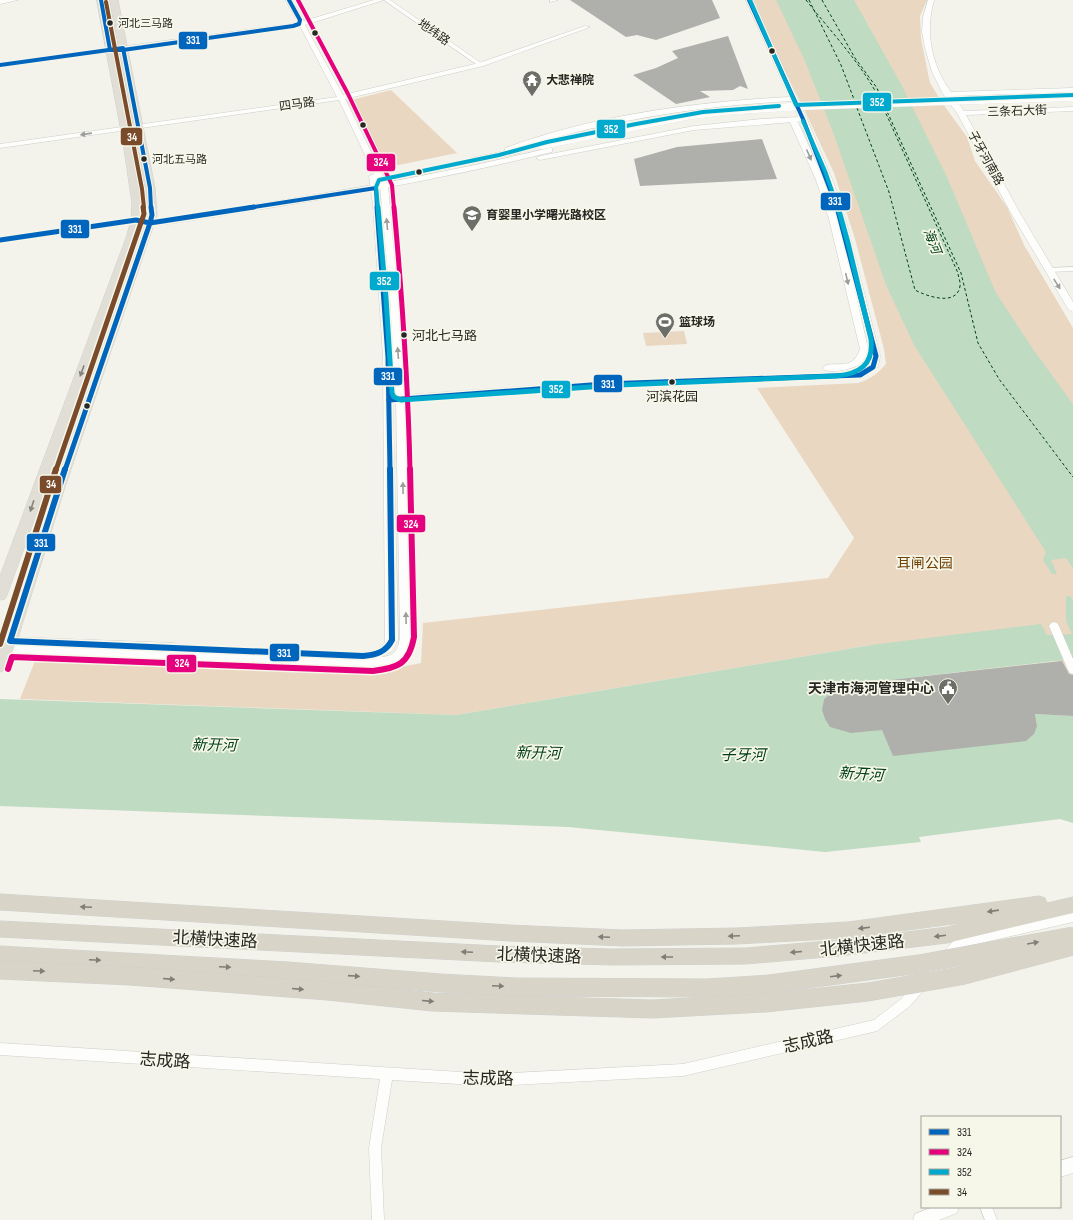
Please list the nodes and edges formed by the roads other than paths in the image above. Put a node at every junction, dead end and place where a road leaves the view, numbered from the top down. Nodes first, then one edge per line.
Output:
1 (15, 0) edge
2 (102, 0) edge
3 (114, 0) edge
4 (286, 0) edge
5 (289, 0) edge
6 (381, 0) edge
7 (387, 0) edge
8 (741, 0) edge
9 (749, 0) edge
10 (931, 0) edge
11 (938, 0) edge
12 (0, 2) edge
13 (746, 14) dead end
14 (299, 24) junction
15 (587, 26) dead end
16 (123, 49) junction
17 (110, 50) junction
18 (0, 65) edge
19 (481, 65) junction
20 (1073, 90) edge
21 (950, 94) junction
22 (1073, 96) edge
23 (782, 97) junction
24 (339, 98) junction
25 (793, 99) junction
26 (1073, 103) edge
27 (1073, 109) edge
28 (964, 113) junction
29 (802, 119) junction
30 (793, 120) junction
31 (138, 126) junction
32 (124, 128) junction
33 (0, 146) edge
34 (546, 148) junction
35 (495, 155) junction
36 (501, 163) junction
37 (379, 183) junction
38 (151, 219) junction
39 (136, 220) junction
40 (0, 240) edge
41 (1073, 269) edge
42 (1053, 270) junction
43 (1073, 294) edge
44 (1073, 309) edge
45 (400, 395) junction
46 (389, 396) junction
47 (0, 595) edge
48 (1055, 629) dead end
49 (4, 646) edge
50 (0, 666) edge
51 (1072, 667) edge
52 (1073, 900) edge
53 (0, 902) edge
54 (1073, 905) edge
55 (1073, 917) edge
56 (0, 929) edge
57 (1073, 936) edge
58 (1073, 946) edge
59 (0, 954) edge
60 (0, 970) edge
61 (0, 1049) edge
62 (387, 1074) junction
63 (1073, 1165) edge
64 (1061, 1169) edge
65 (949, 1208) edge
66 (986, 1208) edge
67 (378, 1220) edge
68 (921, 1220) edge
69 (991, 1220) edge

1 - 12 street
2 - 17 main road
3 - 16 main road
4 - 14 street
5 - 14 street
6 - 14 street
7 - 14 street
7 - 19 street, 地纬路
8 - 13 main road
9 - 25 main road
10 - 21 main road, 子牙河南路
11 - 21 main road, 子牙河南路
14 - 16 street
14 - 24 street
15 - 19 street, 四马路
16 - 17 street
16 - 31 main road
17 - 18 street
17 - 32 main road
19 - 24 street, 四马路
20 - 21 main road, 三条石大街
21 - 28 main road, 子牙河南路
22 - 34 main road, bridge
23 - 25 main road
23 - 30 main road
23 - 35 main road
24 - 31 street, 四马路
24 - 37 street
25 - 29 main road
26 - 34 main road
27 - 28 main road, 三条石大街
28 - 42 main road, 子牙河南路
29 - 30 main road
29 - 45 street
30 - 36 main road
30 -> 45 street
31 - 32 street, 四马路
31 - 38 main road
32 -> 33 street, 四马路
32 - 39 main road
34 - 35 main road
34 - 36 main road
35 - 37 main road
36 - 37 main road
37 - 38 main road
45 -> 37 street
37 - 46 street
38 - 39 main road
38 - 49 main road
39 - 40 main road
39 -> 47 main road
41 - 42 street
42 - 43 main road, 子牙河南路
42 -> 44 main road, 子牙河南路
45 - 46 street
49 -> 45 street
46 - 49 street
48 - 51 street
49 - 50 main road
52 -> 53 highway
54 -> 56 highway, 北横快速路
55 - 62 street, 志成路
59 -> 57 highway, 北横快速路, bridge
60 -> 58 highway, bridge
61 - 62 street, 志成路
62 - 67 street
63 - 64 street
65 - 68 street
66 - 69 street

